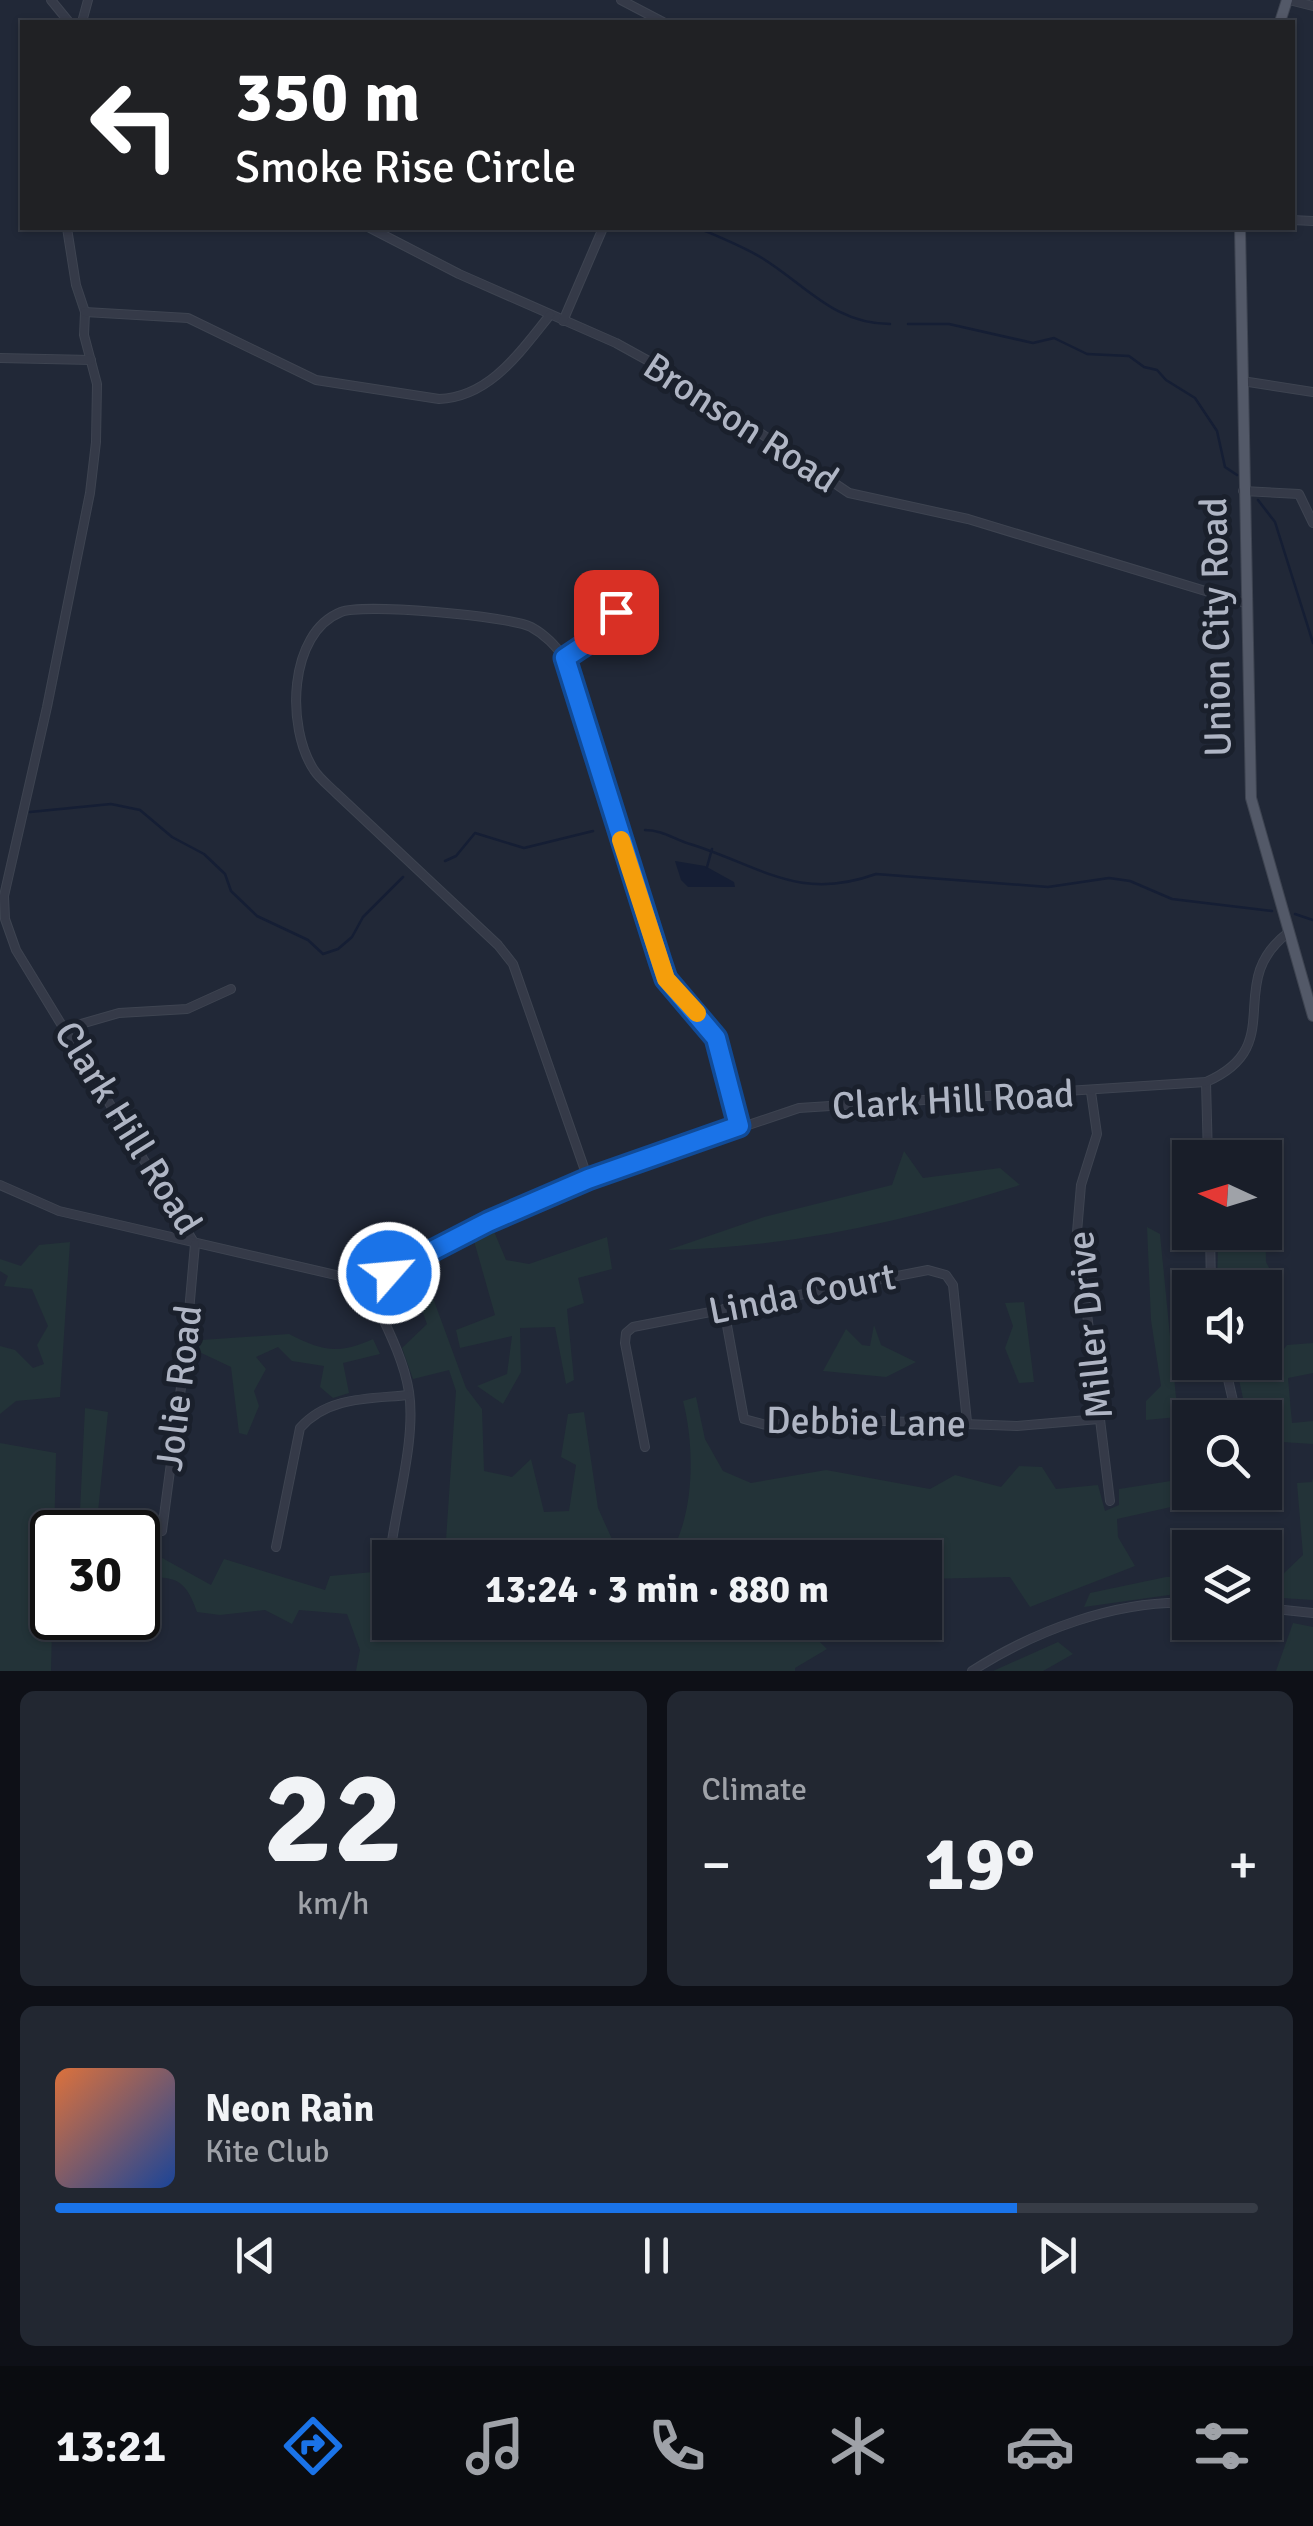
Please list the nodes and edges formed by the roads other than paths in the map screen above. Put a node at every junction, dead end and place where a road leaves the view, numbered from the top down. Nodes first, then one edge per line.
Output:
1 (52, 0) edge
2 (622, 0) edge
3 (1288, 0) edge
4 (1313, 6) edge
5 (67, 20) edge
6 (660, 20) edge
7 (67, 230) edge
8 (374, 230) edge
9 (602, 230) edge
10 (1240, 230) edge
11 (84, 312) junction
12 (550, 315) junction
13 (562, 321) junction
14 (0, 358) edge
15 (92, 360) junction
16 (1242, 380) junction
17 (1313, 392) edge
18 (1243, 490) junction
19 (1313, 524) edge
20 (637, 593) dead end
21 (1245, 604) junction
22 (565, 658) junction
23 (1289, 932) junction
24 (231, 989) dead end
25 (1313, 1012) edge
26 (67, 1028) junction
27 (1206, 1082) junction
28 (1091, 1092) junction
29 (739, 1126) junction
30 (1208, 1140) edge
31 (588, 1179) junction
32 (0, 1186) edge
33 (195, 1244) junction
34 (366, 1282) junction
35 (724, 1309) junction
36 (410, 1395) junction
37 (1098, 1418) junction
38 (967, 1422) junction
39 (645, 1446) dead end
40 (1110, 1502) dead end
41 (162, 1531) dead end
42 (391, 1540) edge
43 (276, 1547) dead end
44 (1172, 1604) edge
45 (1282, 1610) edge
46 (1313, 1613) edge
47 (972, 1671) edge

1 - 5 street
2 - 6 street
3 - 4 street
7 - 11 street, Clark Hill Road
8 - 12 street, Bronson Road
9 - 13 street
10 - 16 main road, Union City Road
11 - 12 street
11 - 15 street, Clark Hill Road
12 - 13 street, Bronson Road
13 - 21 street, Bronson Road
14 - 15 street
15 - 26 street, Clark Hill Road
16 - 17 street
16 - 18 main road, Union City Road
18 - 19 street
18 - 21 main road, Union City Road
20 - 22 street
21 - 23 main road, Union City Road
22 - 29 street
22 - 31 street
23 - 25 main road, Union City Road
23 - 27 street
24 - 26 street
26 - 33 street, Clark Hill Road
27 - 28 street, Clark Hill Road
27 - 30 street
28 - 29 street, Clark Hill Road
28 - 37 street, Miller Drive
29 - 31 street, Clark Hill Road
31 - 34 street, Clark Hill Road
32 - 33 street
33 - 34 street, Clark Hill Road
33 - 41 street, Jolie Road
34 - 36 street
35 - 38 street, Debbie Lane
35 - 38 street, Linda Court
35 - 39 street, Linda Court
36 - 42 street
36 - 43 street
37 - 38 street, Debbie Lane
37 - 40 street, Miller Drive
44 - 47 street
45 - 46 street

